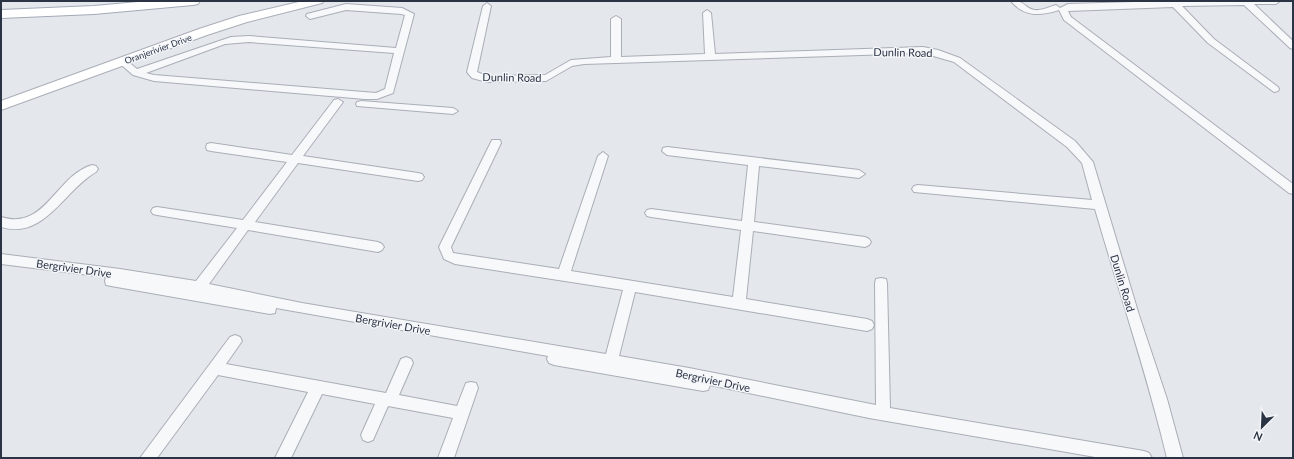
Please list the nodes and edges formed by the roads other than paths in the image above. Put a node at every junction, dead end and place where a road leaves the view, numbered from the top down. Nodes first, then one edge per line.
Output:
1 (193, 1) edge
2 (318, 1) edge
3 (1015, 1) edge
4 (1045, 1) edge
5 (1276, 1) edge
6 (1173, 2) edge
7 (1246, 2) junction
8 (487, 6) dead end
9 (1059, 10) junction
10 (707, 13) dead end
11 (1, 14) edge
12 (310, 16) dead end
13 (616, 19) dead end
14 (1293, 46) edge
15 (400, 51) junction
16 (710, 57) junction
17 (616, 60) junction
18 (123, 62) junction
19 (136, 73) junction
20 (1274, 89) dead end
21 (254, 95) dead end
22 (338, 102) junction
23 (1, 106) edge
24 (453, 111) dead end
25 (496, 143) dead end
26 (211, 147) dead end
27 (667, 151) dead end
28 (603, 156) dead end
29 (294, 159) junction
30 (754, 162) junction
31 (92, 169) dead end
32 (859, 174) dead end
33 (418, 177) dead end
34 (918, 189) dead end
35 (1293, 190) edge
36 (1100, 205) junction
37 (157, 211) dead end
38 (651, 214) dead end
39 (1, 222) edge
40 (245, 225) junction
41 (747, 226) junction
42 (865, 242) dead end
43 (378, 247) dead end
44 (5, 260) edge
45 (563, 275) junction
46 (881, 283) dead end
47 (630, 286) junction
48 (196, 292) junction
49 (738, 303) junction
50 (867, 325) dead end
51 (235, 341) dead end
52 (406, 363) dead end
53 (610, 365) junction
54 (215, 368) junction
55 (318, 387) junction
56 (471, 388) dead end
57 (387, 399) junction
58 (461, 413) junction
59 (883, 413) junction
60 (368, 435) dead end
61 (148, 458) edge
62 (283, 458) edge
63 (446, 458) edge
64 (1144, 458) edge
65 (1175, 458) edge

1 - 11 main road
2 - 18 street, Oranjerivier Drive
3 - 9 street
4 - 9 street
5 - 7 street
6 - 7 street
6 - 9 street
6 - 20 street
7 - 14 street
8 - 17 street, Dunlin Road
9 - 35 street
10 - 16 street
12 - 15 street
13 - 17 street
15 - 19 street
15 - 19 street
16 - 17 street, Dunlin Road
16 - 36 street, Dunlin Road
18 - 19 street
18 - 23 street, Oranjerivier Drive
21 - 22 street
22 - 24 street
22 - 29 street
25 - 45 street
26 - 29 street
27 - 30 street
28 - 45 street
29 - 33 street
29 - 40 street
30 - 32 street
30 - 41 street
31 - 39 street
34 - 36 street
36 - 65 street, Dunlin Road
37 - 40 street
38 - 41 street
40 - 43 street
40 - 48 street
41 - 42 street
41 - 49 street
44 - 48 street, Bergrivier Drive
45 - 47 street
46 - 59 street
47 - 49 street
47 - 53 street
48 - 53 street, Bergrivier Drive
49 - 50 street
51 - 54 street
52 - 57 street
53 - 59 street, Bergrivier Drive
54 - 55 street
54 - 61 street
55 - 57 street
55 - 62 street
56 - 58 street
57 - 58 street
57 - 60 street
58 - 63 street
59 - 64 street, Bergrivier Drive

